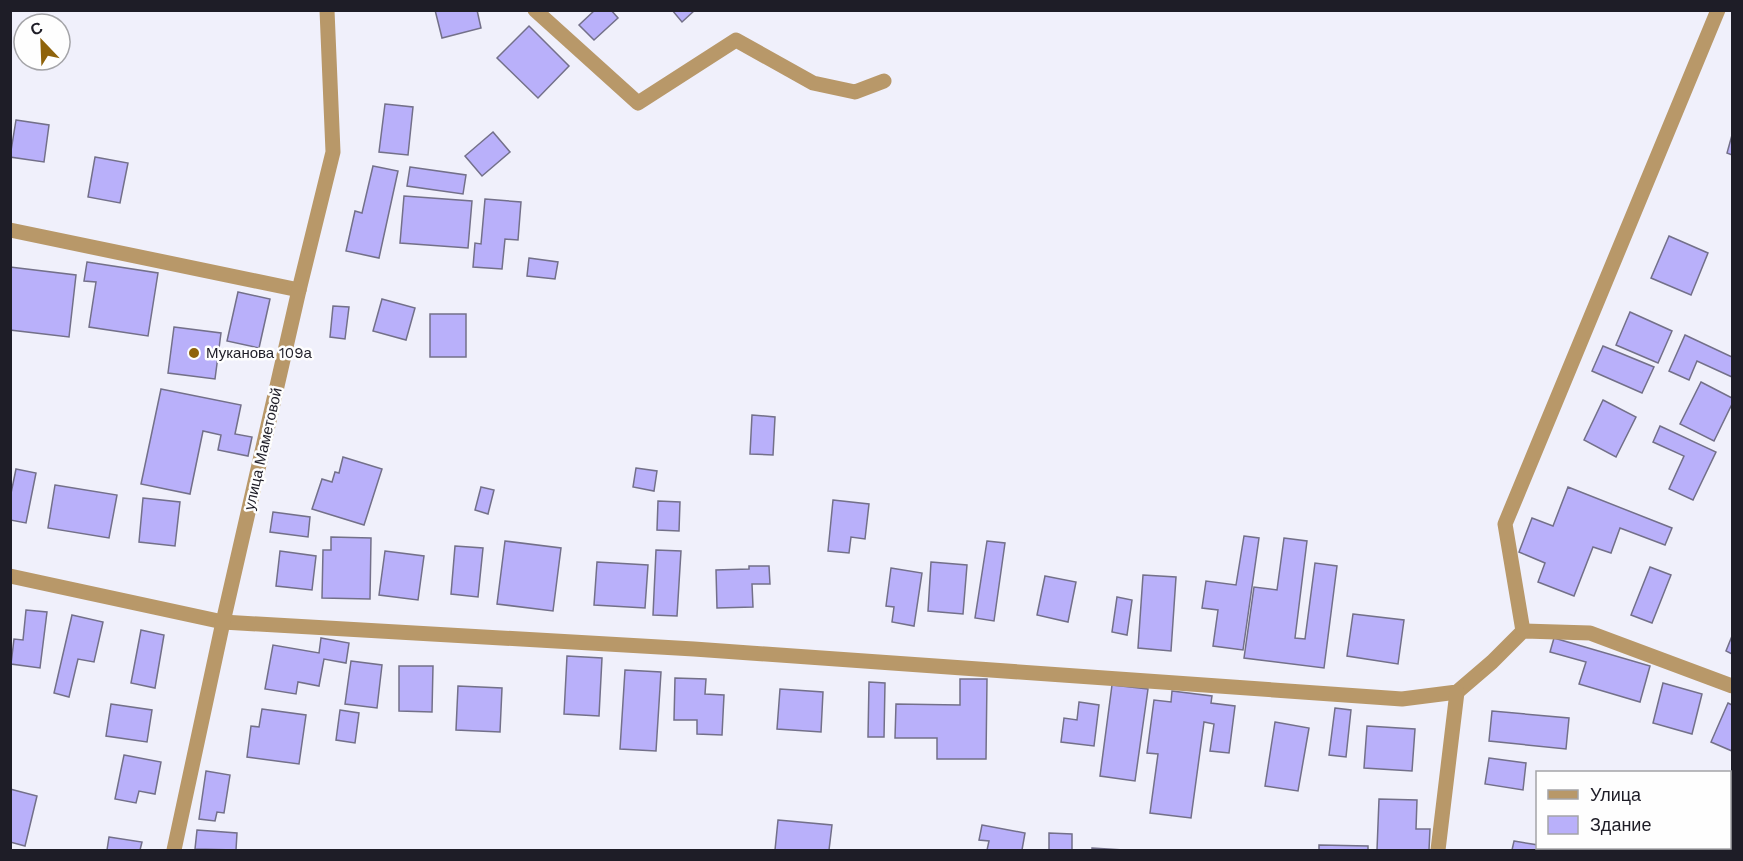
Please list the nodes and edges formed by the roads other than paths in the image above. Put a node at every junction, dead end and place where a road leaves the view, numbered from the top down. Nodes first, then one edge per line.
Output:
1 (327, 10) edge
2 (535, 10) edge
3 (1718, 10) edge
4 (884, 81) dead end
5 (10, 230) edge
6 (299, 290) junction
7 (10, 576) edge
8 (223, 622) junction
9 (1523, 631) junction
10 (1732, 686) edge
11 (1457, 692) junction
12 (174, 850) edge
13 (1438, 850) edge

1 - 6 street, улица Маметовой
2 - 4 street
3 - 9 street
5 - 6 street
6 - 8 street, улица Маметовой
7 - 8 street
8 - 11 street
8 - 12 street, улица Маметовой
9 - 10 street
9 - 11 street
11 - 13 street

